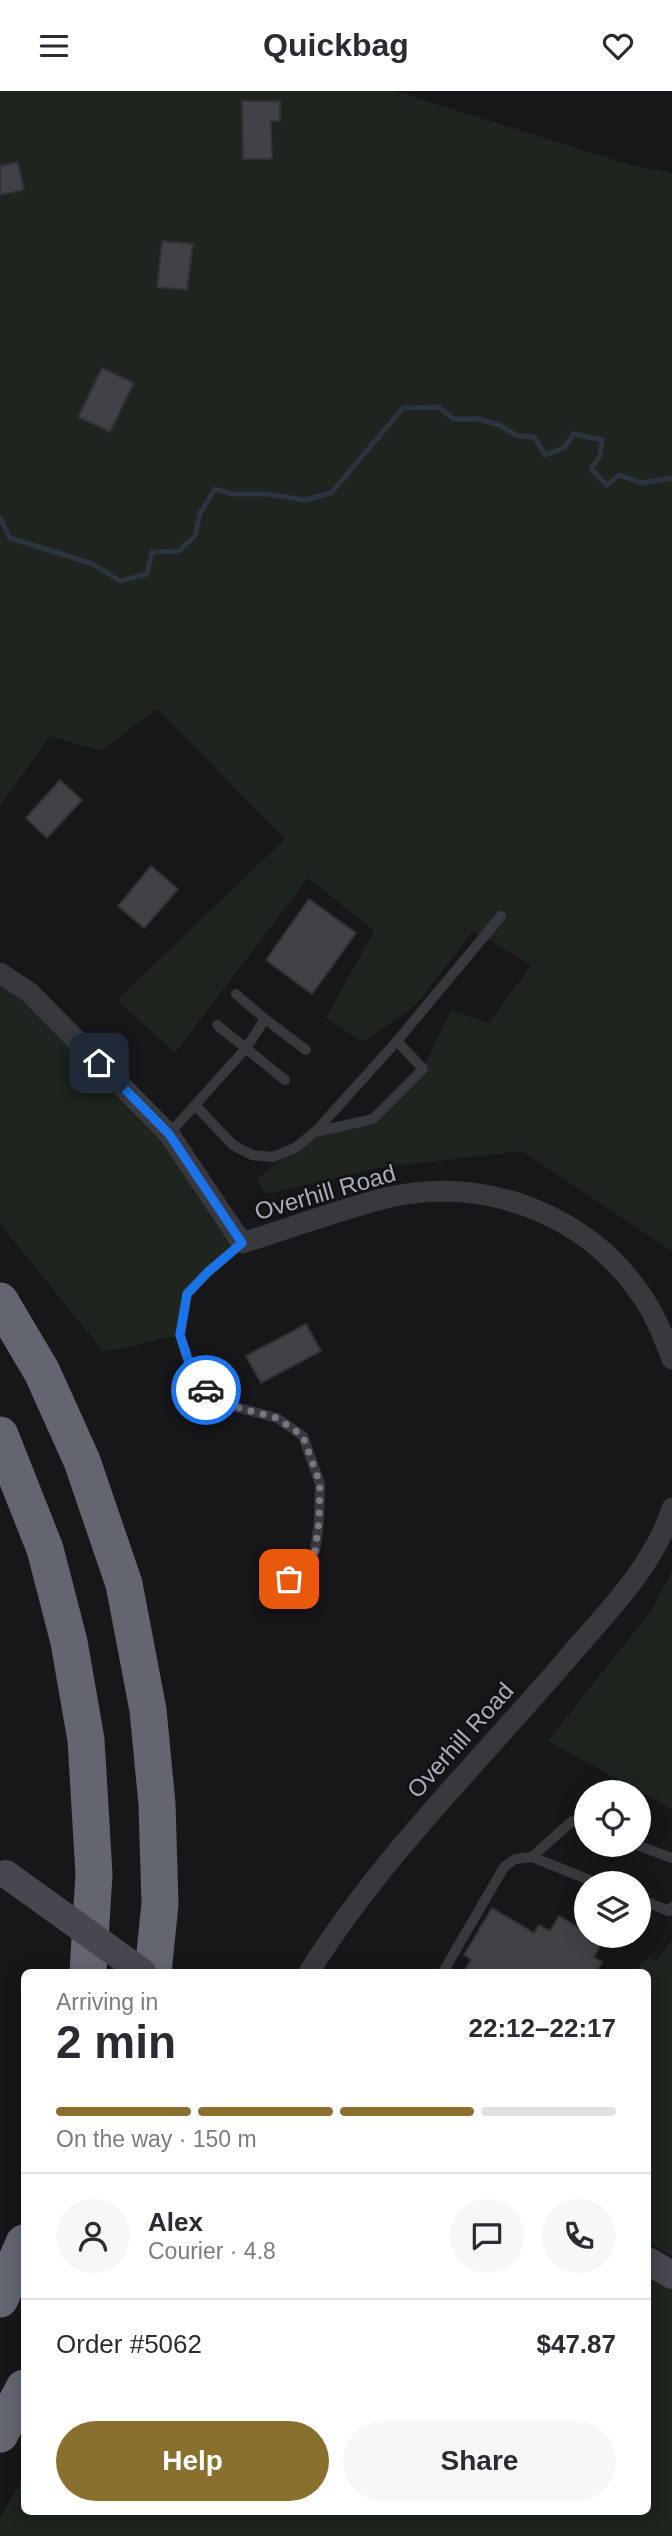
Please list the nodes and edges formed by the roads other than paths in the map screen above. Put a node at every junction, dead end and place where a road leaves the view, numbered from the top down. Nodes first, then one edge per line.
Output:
1 (502, 916) dead end
2 (0, 973) edge
3 (236, 994) dead end
4 (265, 1019) junction
5 (217, 1025) dead end
6 (397, 1041) junction
7 (247, 1047) junction
8 (306, 1051) dead end
9 (285, 1080) dead end
10 (195, 1105) junction
11 (315, 1132) junction
12 (169, 1134) junction
13 (242, 1243) junction
14 (0, 1301) edge
15 (672, 1359) edge
16 (0, 1435) edge
17 (672, 1508) edge
18 (289, 1579) dead end
19 (574, 1822) edge
20 (651, 1850) edge
21 (532, 1857) junction
22 (672, 1858) edge
23 (3, 1871) edge
24 (574, 1874) edge
25 (651, 1904) edge
26 (672, 1907) edge
27 (88, 1969) edge
28 (138, 1969) edge
29 (153, 1969) edge
30 (311, 1969) edge
31 (445, 1969) edge
32 (21, 2250) edge
33 (651, 2263) edge
34 (672, 2275) edge
35 (0, 2299) edge
36 (21, 2394) edge
37 (0, 2434) edge

1 - 6 lane
2 - 12 street, Overhill Road
3 - 4 lane
4 - 7 lane
4 - 8 lane
5 - 7 lane
6 - 11 lane
6 - 11 lane
7 - 9 lane
7 - 10 lane
10 - 11 lane
10 - 12 lane
12 - 13 street, Overhill Road
13 - 15 street, Overhill Road
13 - 18 lane
14 - 29 highway
16 - 27 highway
17 - 30 street, Overhill Road
19 - 21 lane
20 - 22 lane
21 - 24 lane
21 - 31 lane
23 - 28 main road, bridge
25 - 26 lane
32 - 35 highway
33 - 34 main road
36 - 37 highway

